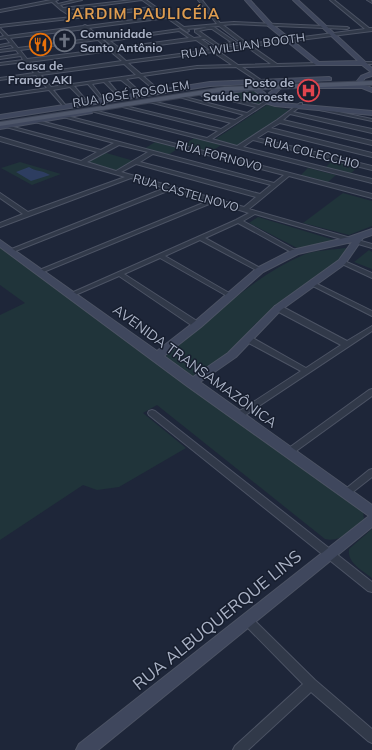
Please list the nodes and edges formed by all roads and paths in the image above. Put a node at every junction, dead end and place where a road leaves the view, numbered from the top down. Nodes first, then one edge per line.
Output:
1 (80, 0) edge
2 (106, 0) edge
3 (143, 0) edge
4 (200, 0) edge
5 (247, 0) edge
6 (295, 0) edge
7 (332, 0) edge
8 (369, 0) edge
9 (372, 2) edge
10 (149, 3) junction
11 (57, 4) edge
12 (156, 8) junction
13 (0, 11) edge
14 (68, 13) junction
15 (76, 17) junction
16 (169, 17) junction
17 (219, 24) junction
18 (270, 25) junction
19 (0, 26) edge
20 (87, 27) junction
21 (150, 27) dead end
22 (324, 27) junction
23 (177, 28) dead end
24 (184, 28) junction
25 (0, 29) edge
26 (370, 29) edge
27 (125, 30) dead end
28 (168, 31) junction
29 (153, 32) junction
30 (372, 33) edge
31 (129, 34) junction
32 (332, 34) junction
33 (136, 36) junction
34 (7, 37) junction
35 (121, 37) junction
36 (0, 38) edge
37 (102, 38) junction
38 (205, 38) junction
39 (197, 39) junction
40 (179, 40) junction
41 (289, 40) junction
42 (163, 42) junction
43 (12, 44) junction
44 (148, 44) junction
45 (247, 45) junction
46 (0, 46) edge
47 (131, 46) junction
48 (18, 49) junction
49 (112, 50) junction
50 (214, 50) junction
51 (0, 51) edge
52 (22, 55) junction
53 (0, 58) edge
54 (27, 61) junction
55 (126, 62) junction
56 (372, 62) edge
57 (363, 63) junction
58 (0, 64) edge
59 (318, 64) junction
60 (276, 65) junction
61 (237, 66) junction
62 (372, 73) edge
63 (37, 74) junction
64 (140, 76) junction
65 (122, 78) junction
66 (0, 79) edge
67 (105, 80) junction
68 (372, 80) edge
69 (259, 81) junction
70 (361, 82) junction
71 (88, 83) junction
72 (372, 83) edge
73 (71, 86) junction
74 (50, 88) junction
75 (278, 88) junction
76 (257, 89) junction
77 (372, 90) edge
78 (136, 91) dead end
79 (157, 91) junction
80 (206, 93) junction
81 (117, 94) dead end
82 (0, 96) edge
83 (100, 97) dead end
84 (181, 97) junction
85 (84, 99) dead end
86 (269, 101) junction
87 (151, 102) junction
88 (299, 105) junction
89 (65, 106) junction
90 (121, 106) junction
91 (259, 106) junction
92 (314, 107) junction
93 (93, 111) junction
94 (372, 112) edge
95 (290, 113) junction
96 (247, 114) junction
97 (65, 116) junction
98 (1, 117) edge
99 (372, 120) edge
100 (37, 121) junction
101 (279, 121) junction
102 (235, 122) junction
103 (0, 124) edge
104 (8, 126) junction
105 (0, 127) edge
106 (267, 129) junction
107 (222, 131) junction
108 (372, 131) edge
109 (252, 138) junction
110 (0, 139) edge
111 (208, 140) junction
112 (118, 143) junction
113 (0, 144) edge
114 (372, 144) edge
115 (239, 147) junction
116 (101, 152) junction
117 (152, 152) junction
118 (364, 153) junction
119 (44, 154) junction
120 (372, 155) edge
121 (135, 162) junction
122 (82, 163) junction
123 (372, 168) edge
124 (116, 173) junction
125 (288, 174) junction
126 (110, 176) dead end
127 (130, 177) junction
128 (372, 181) edge
129 (273, 184) junction
130 (170, 188) junction
131 (0, 196) edge
132 (260, 196) junction
133 (372, 196) edge
134 (212, 201) junction
135 (244, 210) junction
136 (254, 212) junction
137 (28, 215) junction
138 (238, 221) junction
139 (0, 225) edge
140 (372, 232) edge
141 (200, 238) junction
142 (356, 239) junction
143 (0, 243) edge
144 (331, 244) junction
145 (372, 246) edge
146 (11, 251) junction
147 (350, 251) junction
148 (295, 252) junction
149 (161, 256) junction
150 (342, 262) junction
151 (260, 270) junction
152 (39, 272) junction
153 (120, 274) junction
154 (372, 276) edge
155 (313, 284) junction
156 (71, 295) junction
157 (229, 295) junction
158 (278, 308) junction
159 (372, 314) edge
160 (197, 325) junction
161 (372, 328) edge
162 (248, 339) junction
163 (346, 344) junction
164 (156, 357) junction
165 (306, 371) junction
166 (191, 382) junction
167 (372, 392) edge
168 (152, 413) dead end
169 (238, 416) junction
170 (289, 452) junction
171 (372, 472) edge
172 (346, 493) junction
173 (372, 512) edge
174 (372, 520) edge
175 (328, 554) junction
176 (372, 588) edge
177 (247, 620) junction
178 (311, 684) junction
179 (372, 737) edge
180 (85, 750) edge
181 (239, 750) edge

1 - 11 street
2 - 11 street
3 - 10 street
3 - 11 street
4 - 17 street
5 - 18 street
6 - 22 street
7 - 26 street
8 - 9 street
10 - 12 street
10 - 14 street
11 - 13 street
11 - 14 street
12 - 15 street
12 - 16 street
14 - 15 street
15 - 19 street
15 - 20 street
16 - 20 street
16 - 24 street
17 - 18 street
17 - 24 street
17 - 45 street
18 - 22 street
18 - 41 street
20 - 34 street
20 - 37 street
21 - 29 street
22 - 26 street
22 - 32 street
23 - 29 street
24 - 39 street
25 - 34 street
26 - 30 street
26 - 32 street, RUA WILLIAN BOOTH
27 - 31 street
28 - 29 street
28 - 40 street
28 - 40 street
29 - 31 street
29 - 33 street
29 - 42 street
31 - 37 street
32 - 41 street, RUA WILLIAN BOOTH
32 - 57 street
33 - 35 street
33 - 44 street
34 - 36 street
34 - 43 street
35 - 37 street
35 - 47 street
37 - 47 street
37 - 48 street
37 - 49 street
38 - 38 street
38 - 39 street
39 - 44 street
39 - 50 street
40 - 42 street
41 - 45 street, RUA WILLIAN BOOTH
41 - 59 street
42 - 44 street
43 - 46 street
43 - 48 street
44 - 47 street
44 - 49 street
45 - 50 street, RUA WILLIAN BOOTH
45 - 60 street
48 - 51 street
48 - 52 street
49 - 54 street
49 - 55 street
50 - 55 street, RUA WILLIAN BOOTH
50 - 61 street
52 - 53 street
52 - 54 street
54 - 58 street
54 - 63 street
55 - 63 street, RUA WILLIAN BOOTH
55 - 64 street
56 - 57 street
57 - 59 street
57 - 62 street
59 - 60 street
60 - 61 street
61 - 64 street
61 - 69 street
62 - 70 street
63 - 66 street, RUA WILLIAN BOOTH
63 - 74 street
64 - 65 street
64 - 79 street
65 - 67 street
65 - 78 street
67 - 71 street
67 - 81 street
68 - 70 main road
69 - 70 street
69 - 79 street
70 - 72 main road
70 - 75 street, RUA JOSÉ ROSOLEM
70 - 77 street
70 - 98 main road
70 - 103 main road
71 - 73 street
71 - 83 street
73 - 74 street
73 - 85 street
74 - 82 street
74 - 89 street
75 - 76 street, RUA JOSÉ ROSOLEM
75 - 86 street
76 - 80 street, RUA JOSÉ ROSOLEM
76 - 86 street
79 - 89 street
80 - 84 street, RUA JOSÉ ROSOLEM
80 - 91 street
84 - 87 street, RUA JOSÉ ROSOLEM
84 - 96 street
86 - 88 street
86 - 91 street
87 - 90 street, RUA JOSÉ ROSOLEM
87 - 102 street
88 - 92 street
88 - 94 street
88 - 95 street
89 - 98 street
90 - 93 street, RUA JOSÉ ROSOLEM
90 - 107 street
91 - 96 street
92 - 94 street
92 - 99 street
93 - 97 street, RUA JOSÉ ROSOLEM
93 - 111 street
95 - 101 street
95 - 108 street
96 - 102 street
97 - 100 street, RUA JOSÉ ROSOLEM
97 - 125 street, RUA FORNOVO
100 - 104 street, RUA JOSÉ ROSOLEM
100 - 112 street
101 - 106 street
101 - 114 street
102 - 107 street
104 - 105 street, RUA JOSÉ ROSOLEM
104 - 116 street
106 - 109 street
106 - 118 street
107 - 111 street
109 - 115 street
109 - 123 street, RUA COLECCHIO
110 - 119 street, RUA CASTELNOVO
111 - 115 street
112 - 116 street
112 - 117 street
113 - 119 street
114 - 118 street
115 - 128 street
116 - 122 street
117 - 121 street
117 - 129 street
118 - 120 street
119 - 122 street, RUA CASTELNOVO
119 - 126 street
121 - 124 street
121 - 132 street
122 - 124 street, RUA CASTELNOVO
124 - 127 street, RUA CASTELNOVO
125 - 129 street
125 - 133 street, RUA FORNOVO
127 - 130 street, RUA CASTELNOVO
127 - 137 street
129 - 132 street
130 - 134 street, RUA CASTELNOVO
130 - 146 street
131 - 137 street
132 - 135 street
134 - 135 street, RUA CASTELNOVO
134 - 152 street
135 - 136 street, RUA CASTELNOVO
136 - 138 street
136 - 142 street, RUA CASTELNOVO
137 - 139 street
138 - 141 street
138 - 148 street
140 - 142 street
141 - 149 street
141 - 151 street
142 - 144 street
142 - 145 street, RUA CASTELNOVO
142 - 147 street
143 - 146 street, AVENIDA TRANSAMAZÔNICA
144 - 147 street
144 - 148 street
146 - 152 street, AVENIDA TRANSAMAZÔNICA
147 - 150 street
148 - 151 street
149 - 153 street
149 - 157 street
150 - 154 street
150 - 155 street
151 - 157 street
152 - 156 street, AVENIDA TRANSAMAZÔNICA
153 - 156 street
153 - 160 street
155 - 158 street
155 - 159 street
156 - 164 street, AVENIDA TRANSAMAZÔNICA
157 - 160 street
158 - 162 street
158 - 163 street
160 - 164 street
161 - 163 street
162 - 165 street
162 - 166 street
163 - 165 street
164 - 166 street, AVENIDA TRANSAMAZÔNICA
165 - 169 street
166 - 169 street, AVENIDA TRANSAMAZÔNICA
167 - 170 street
168 - 175 street
169 - 170 street, AVENIDA TRANSAMAZÔNICA
170 - 172 street, AVENIDA TRANSAMAZÔNICA
171 - 172 street
172 - 173 street, AVENIDA TRANSAMAZÔNICA
174 - 175 street, RUA ALBUQUERQUE LINS
175 - 176 street
175 - 177 street, RUA ALBUQUERQUE LINS
177 - 178 street
177 - 180 street, RUA ALBUQUERQUE LINS
178 - 179 street
178 - 181 street

